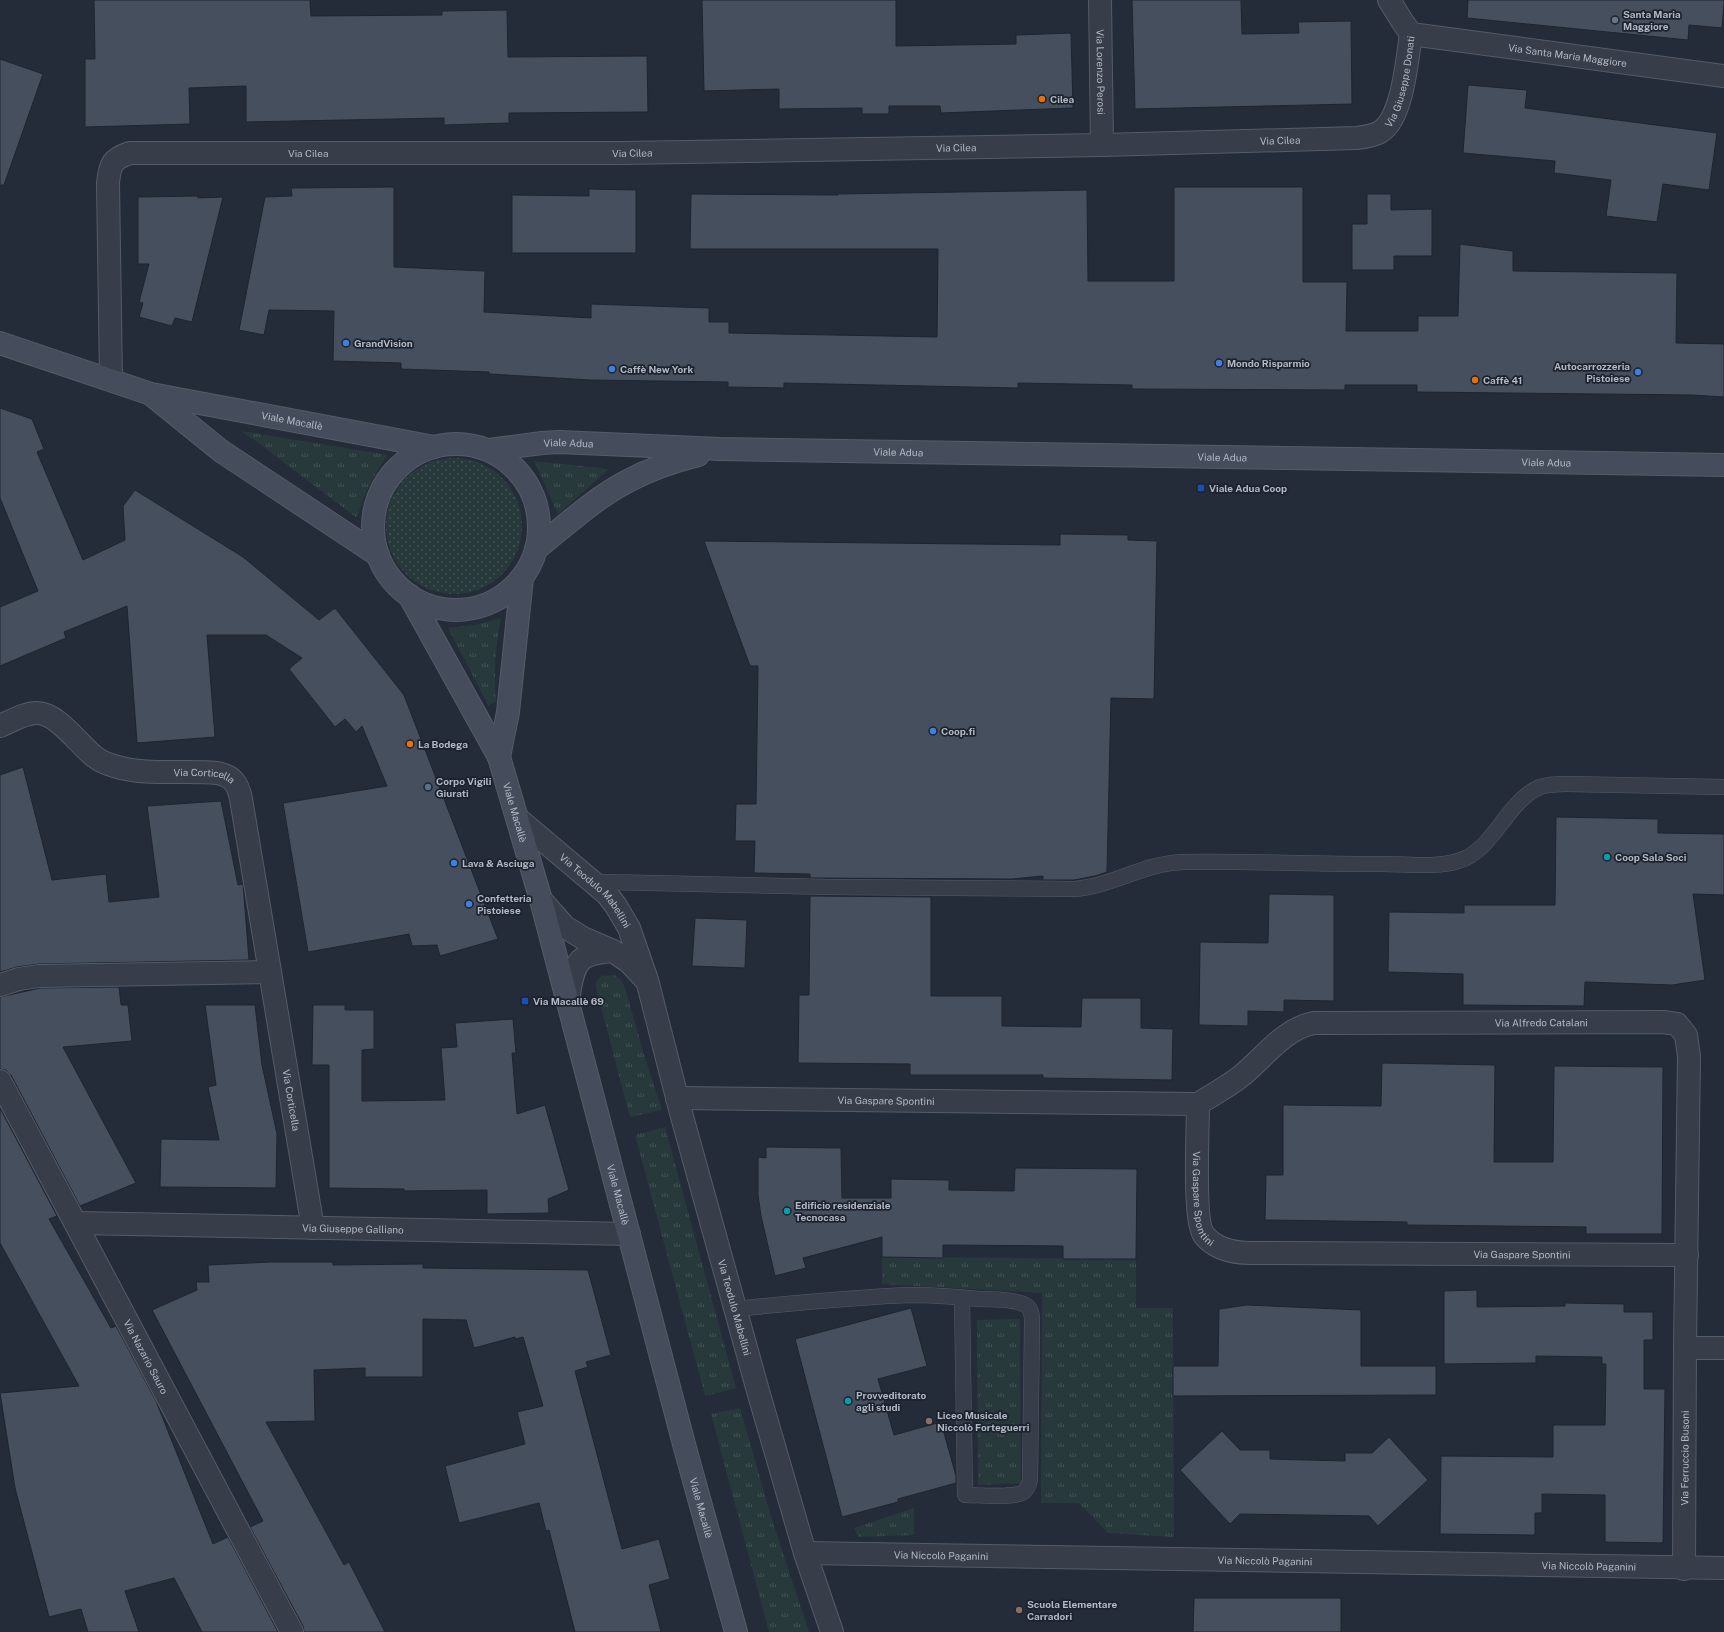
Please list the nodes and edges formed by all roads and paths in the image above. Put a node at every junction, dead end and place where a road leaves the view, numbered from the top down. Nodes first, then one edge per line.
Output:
1 (1100, 0) edge
2 (1389, 0) edge
3 (1411, 34) junction
4 (1724, 76) edge
5 (1372, 136) joint
6 (1102, 145) junction
7 (0, 344) edge
8 (111, 380) junction
9 (151, 394) junction
10 (434, 447) junction
11 (720, 449) junction
12 (489, 450) junction
13 (1724, 465) edge
14 (536, 549) junction
15 (378, 555) junction
16 (522, 578) junction
17 (409, 595) junction
18 (0, 726) edge
19 (500, 757) junction
20 (1724, 787) edge
21 (518, 819) junction
22 (605, 882) dead end
23 (541, 900) junction
24 (613, 951) junction
25 (270, 972) junction
26 (646, 980) junction
27 (0, 985) edge
28 (568, 1003) junction
29 (0, 1081) edge
30 (677, 1098) junction
31 (1198, 1104) junction
32 (77, 1223) junction
33 (313, 1228) junction
34 (629, 1234) junction
35 (1687, 1255) junction
36 (962, 1298) junction
37 (735, 1309) junction
38 (1686, 1348) junction
39 (1724, 1348) edge
40 (805, 1554) junction
41 (1724, 1568) edge
42 (1684, 1569) junction
43 (292, 1632) edge
44 (736, 1632) edge
45 (832, 1632) edge

1 - 6 street, Via Lorenzo Perosi
2 - 3 street, Via Giuseppe Donati
3 - 4 street, Via Santa Maria Maggiore
3 - 5 street, Via Giuseppe Donati
5 - 6 street, Via Cilea
6 - 8 street, Via Cilea
7 - 8 main road, Viale Macallè
8 - 9 main road, Viale Macallè
9 - 10 main road, Viale Macallè
9 - 15 main road, Viale Macallè
10 - 12 main road
10 - 15 main road
11 - 12 main road, Viale Adua
11 - 13 main road, Viale Adua
11 - 14 main road, Viale Adua
12 - 14 main road
14 - 16 main road
15 - 17 main road
16 - 17 main road
16 - 19 main road, Viale Macallè
17 - 19 main road, Viale Macallè
18 - 25 street, Via Corticella
19 - 21 main road, Viale Macallè
20 - 22 lane
21 - 23 main road, Viale Macallè
21 - 26 street, Via Teodulo Mabellini
23 - 24 street, Via Teodulo Mabellini
23 - 28 main road, Viale Macallè
24 - 26 street, Via Teodulo Mabellini
24 - 28 street
25 - 27 street
25 - 33 street, Via Corticella
26 - 30 street, Via Teodulo Mabellini
28 - 34 main road, Viale Macallè
29 - 32 street, Via Nazario Sauro
30 - 31 street, Via Gaspare Spontini
30 - 37 street, Via Teodulo Mabellini
31 - 35 street, Via Gaspare Spontini
31 - 35 street, Via Alfredo Catalani
32 - 33 street, Via Giuseppe Galliano
32 - 43 street, Via Nazario Sauro
33 - 34 street, Via Giuseppe Galliano
34 - 44 main road, Viale Macallè
35 - 38 street
36 - 36 lane
36 - 37 lane
37 - 40 street, Via Teodulo Mabellini
38 - 39 street
38 - 42 street, Via Ferruccio Busoni
40 - 42 street, Via Niccolò Paganini
40 - 45 street, Via Teodulo Mabellini
41 - 42 street, Via Niccolò Paganini

